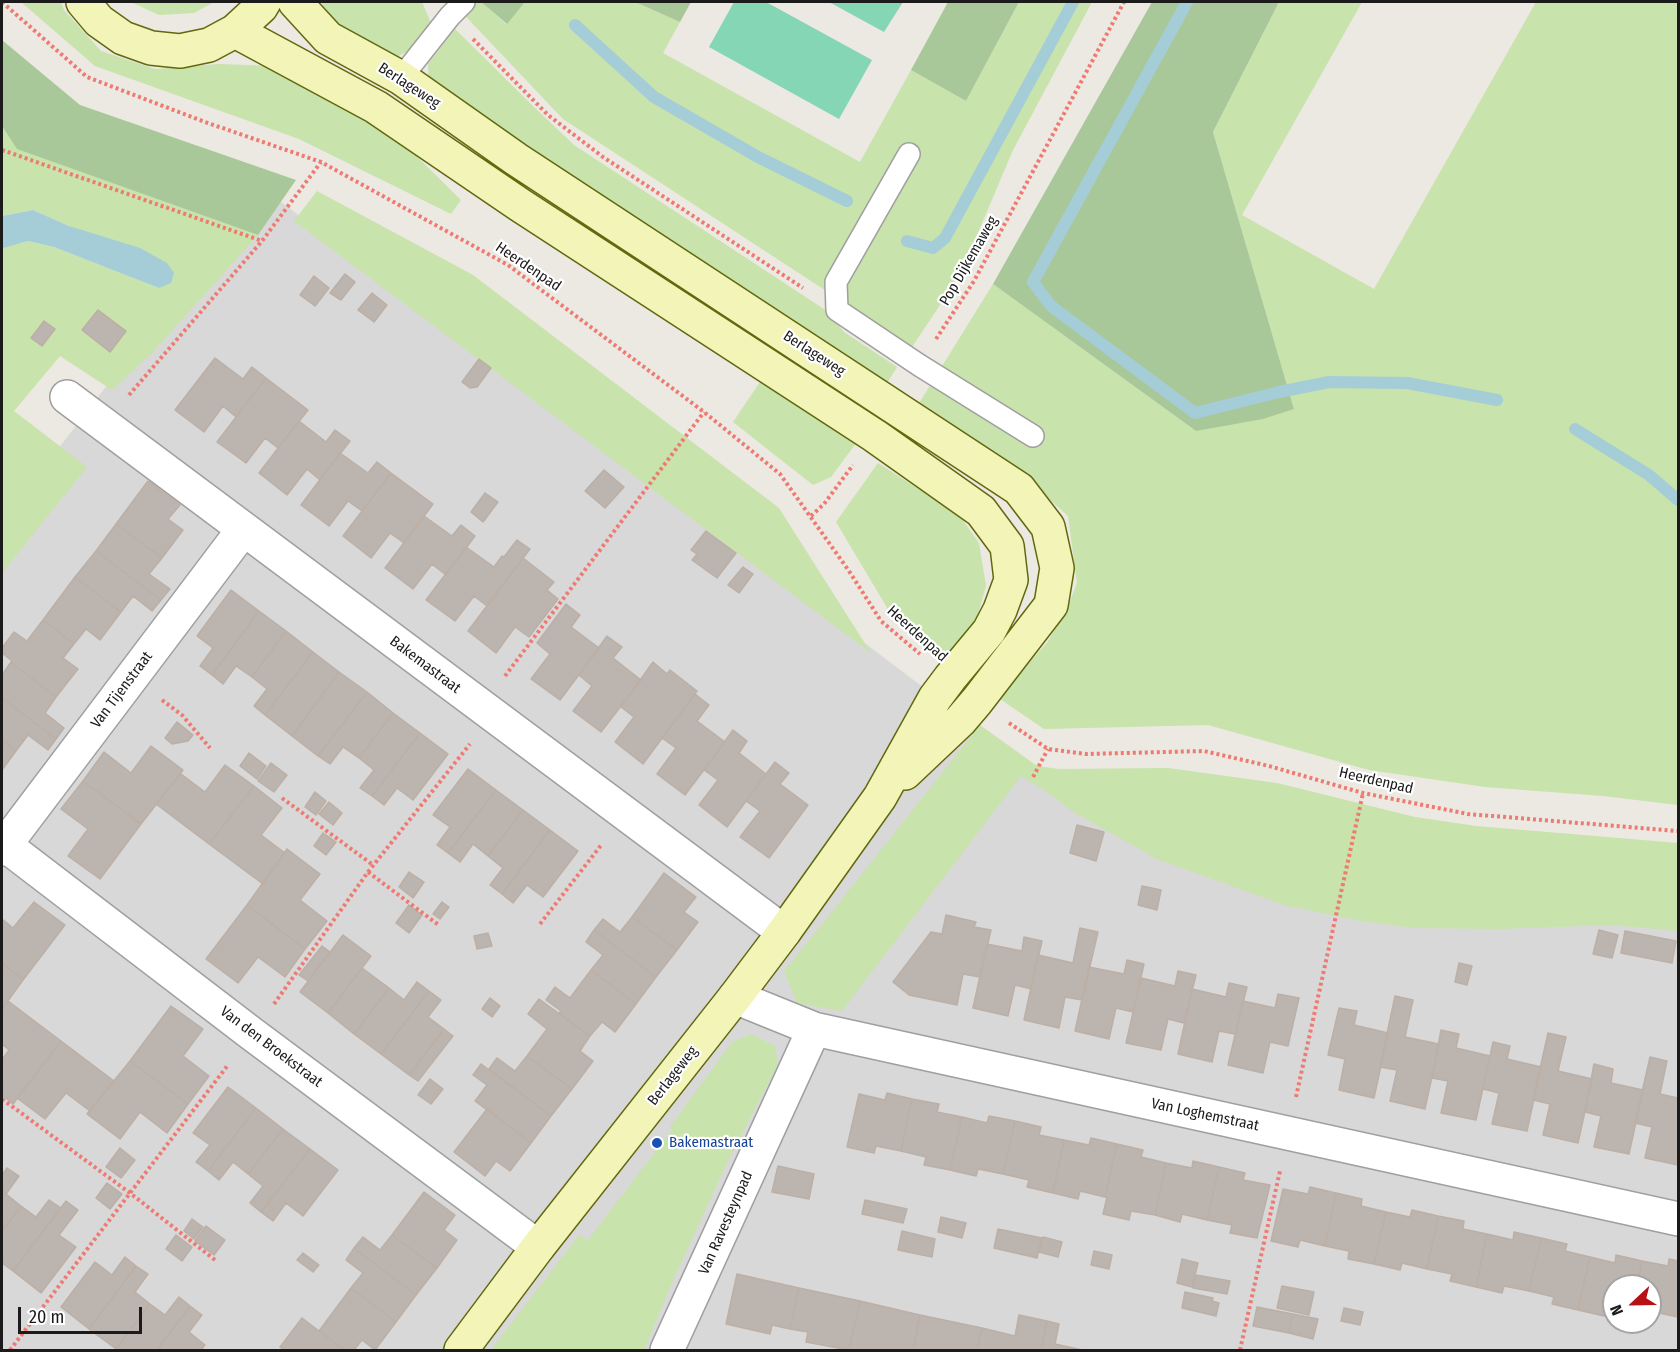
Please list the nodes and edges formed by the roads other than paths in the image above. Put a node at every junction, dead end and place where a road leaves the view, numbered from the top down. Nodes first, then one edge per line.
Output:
1 (83, 2) edge
2 (264, 2) edge
3 (296, 2) edge
4 (457, 9) edge
5 (235, 31) junction
6 (400, 78) junction
7 (909, 154) dead end
8 (67, 397) dead end
9 (1033, 436) dead end
10 (243, 530) junction
11 (880, 797) junction
12 (3, 847) edge
13 (784, 932) junction
14 (735, 997) junction
15 (814, 1029) junction
16 (1678, 1219) edge
17 (538, 1247) junction
18 (461, 1350) edge
19 (667, 1350) edge

1 - 5 street
2 - 5 street
3 - 6 street, Berlageweg
4 - 6 lane
5 - 11 street, Berlageweg
6 - 11 street, Berlageweg
7 - 9 lane
8 - 10 street, Bakemastraat
10 - 12 street, Van Tijenstraat
10 - 13 street, Bakemastraat
11 - 13 street, Berlageweg
12 - 17 street, Van den Broekstraat
13 - 14 street, Berlageweg
14 - 15 street, Van Loghemstraat
14 - 17 street, Berlageweg
15 - 16 street, Van Loghemstraat
15 - 19 street, Van Ravesteynpad
17 - 18 street, Berlageweg

